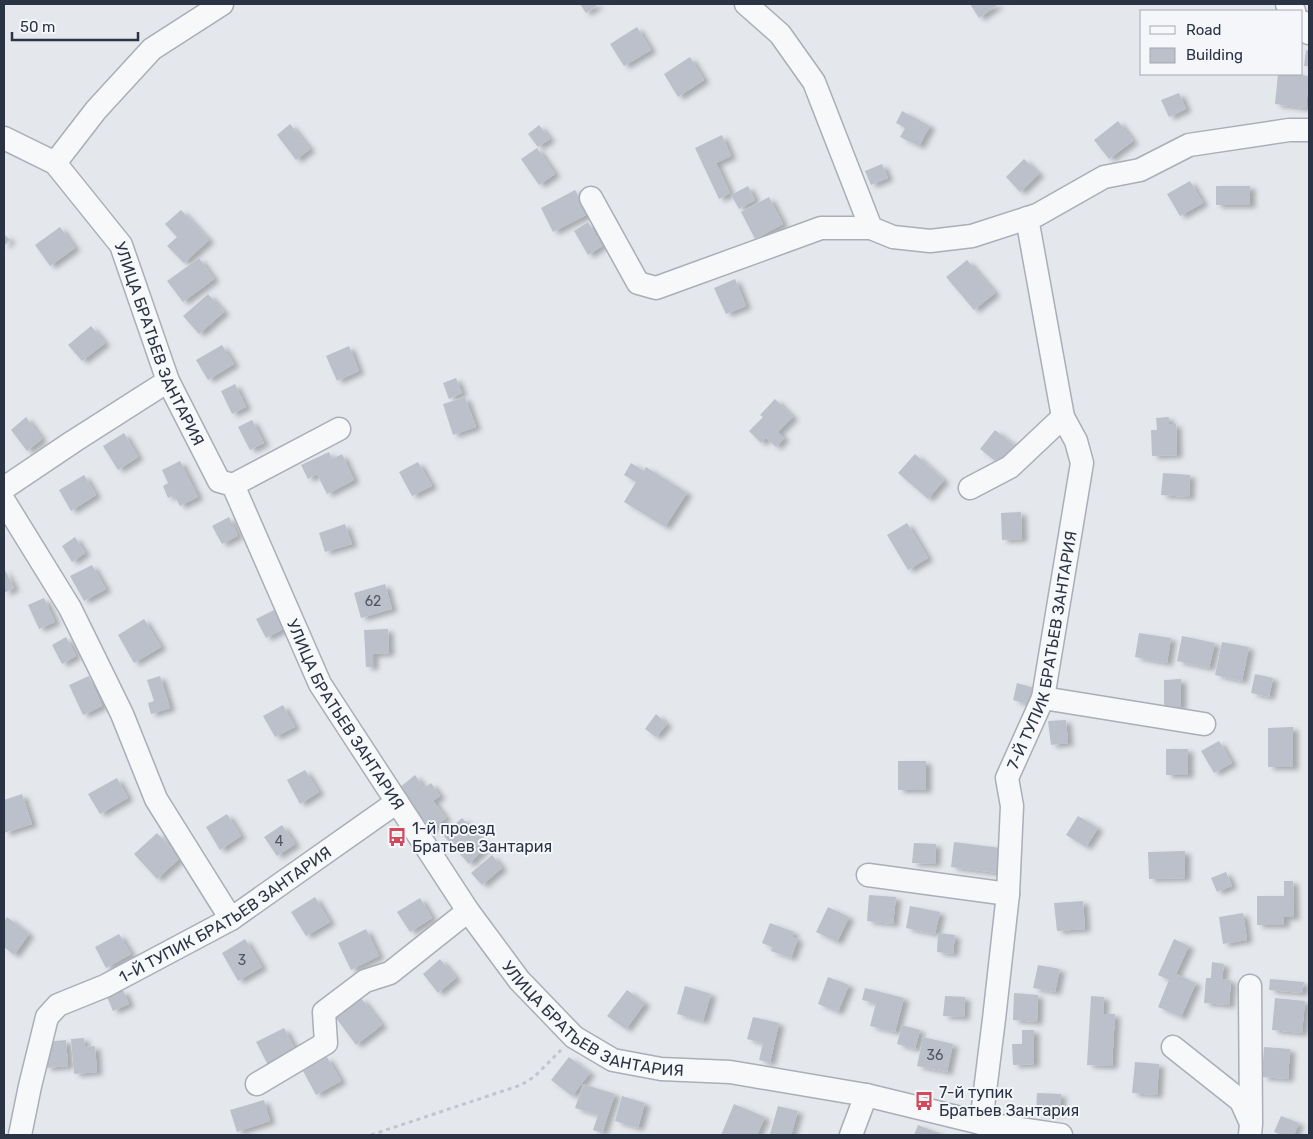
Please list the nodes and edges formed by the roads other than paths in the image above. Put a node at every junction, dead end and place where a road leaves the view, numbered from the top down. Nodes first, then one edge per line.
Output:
1 (222, 4) edge
2 (746, 4) edge
3 (1309, 130) edge
4 (4, 138) edge
5 (54, 163) junction
6 (591, 198) dead end
7 (1027, 218) junction
8 (871, 228) junction
9 (168, 381) junction
10 (1063, 417) junction
11 (339, 429) dead end
12 (233, 485) junction
13 (4, 488) edge
14 (970, 488) dead end
15 (4, 501) edge
16 (1043, 698) junction
17 (1204, 724) dead end
18 (397, 802) junction
19 (868, 875) dead end
20 (1008, 894) junction
21 (468, 911) junction
22 (232, 919) junction
23 (1250, 986) dead end
24 (1173, 1047) dead end
25 (257, 1084) dead end
26 (866, 1095) junction
27 (981, 1123) junction
28 (1251, 1130) edge
29 (20, 1135) edge
30 (851, 1135) edge
31 (1056, 1135) edge

1 - 5 street
2 - 8 street
3 - 7 street
4 - 5 street, УЛИЦА БРАТЬЕВ ЗАНТАРИЯ
5 - 9 street, УЛИЦА БРАТЬЕВ ЗАНТАРИЯ
6 - 8 street
7 - 8 street
7 - 10 street, 7-Й ТУПИК БРАТЬЕВ ЗАНТАРИЯ
9 - 12 street, УЛИЦА БРАТЬЕВ ЗАНТАРИЯ
9 - 13 street
10 - 14 street
10 - 16 street, 7-Й ТУПИК БРАТЬЕВ ЗАНТАРИЯ
11 - 12 street
12 - 18 street, УЛИЦА БРАТЬЕВ ЗАНТАРИЯ
15 - 22 street
16 - 17 street
16 - 20 street, 7-Й ТУПИК БРАТЬЕВ ЗАНТАРИЯ
18 - 21 street, УЛИЦА БРАТЬЕВ ЗАНТАРИЯ
18 - 22 street, 1-Й ТУПИК БРАТЬЕВ ЗАНТАРИЯ
19 - 20 street
20 - 27 street, 7-Й ТУПИК БРАТЬЕВ ЗАНТАРИЯ
21 - 25 street
21 - 26 street, УЛИЦА БРАТЬЕВ ЗАНТАРИЯ
22 - 29 street, 1-Й ТУПИК БРАТЬЕВ ЗАНТАРИЯ
23 - 28 street
24 - 28 street
26 - 27 street, УЛИЦА БРАТЬЕВ ЗАНТАРИЯ
26 - 30 street
27 - 31 street, УЛИЦА БРАТЬЕВ ЗАНТАРИЯ

